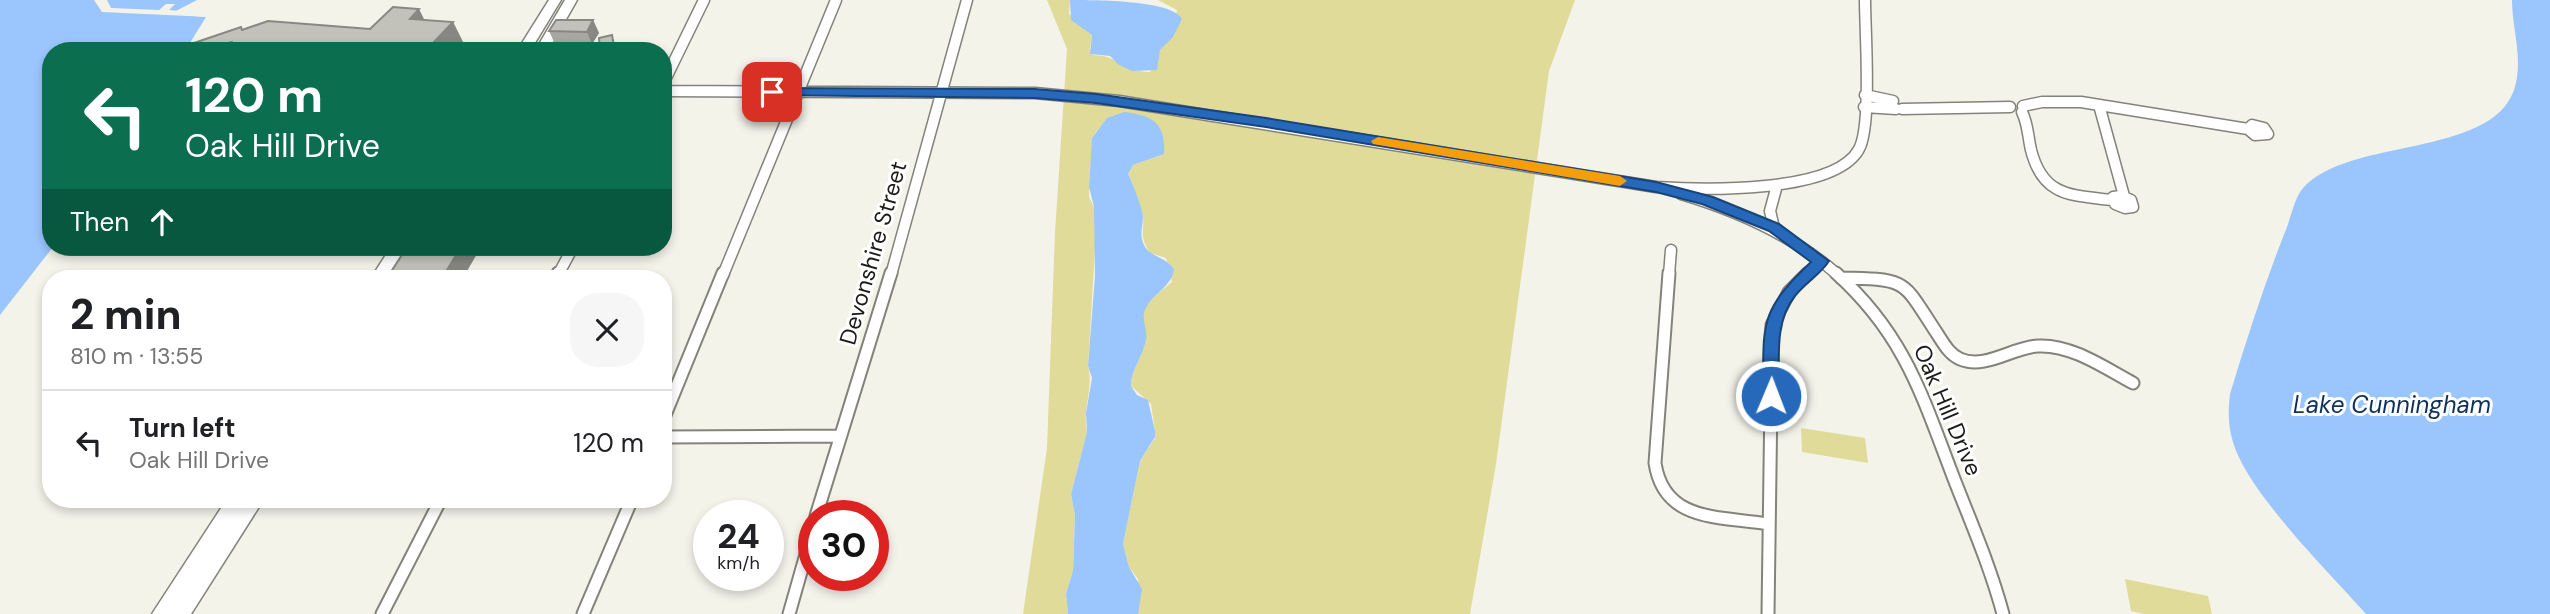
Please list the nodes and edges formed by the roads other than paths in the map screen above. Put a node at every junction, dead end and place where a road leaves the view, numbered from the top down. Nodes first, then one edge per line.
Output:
1 (555, 0) edge
2 (571, 0) edge
3 (704, 0) edge
4 (836, 0) edge
5 (967, 0) edge
6 (1866, 0) edge
7 (529, 42) edge
8 (546, 42) edge
9 (672, 66) edge
10 (672, 91) edge
11 (799, 92) junction
12 (940, 93) junction
13 (1865, 95) junction
14 (1898, 105) junction
15 (2099, 105) junction
16 (1864, 107) junction
17 (2022, 109) junction
18 (2248, 129) dead end
19 (1777, 185) junction
20 (1656, 187) junction
21 (1774, 228) junction
22 (1671, 250) dead end
23 (1821, 261) junction
24 (1841, 278) junction
25 (2133, 383) dead end
26 (677, 384) junction
27 (672, 388) edge
28 (672, 397) edge
29 (839, 436) junction
30 (672, 437) edge
31 (821, 500) edge
32 (230, 508) edge
33 (249, 508) edge
34 (436, 508) edge
35 (628, 508) edge
36 (1768, 524) junction
37 (798, 582) edge
38 (162, 614) edge
39 (180, 614) edge
40 (382, 614) edge
41 (583, 614) edge
42 (789, 614) edge
43 (1768, 614) edge
44 (2003, 614) edge

1 - 7 main road
2 - 8 main road
3 - 9 street
4 - 11 street
5 - 12 street, Devonshire Street
6 - 13 street
10 - 11 street
11 - 12 street
11 - 26 street
12 - 20 street
12 - 29 street, Devonshire Street
13 - 14 street
13 - 16 street
14 - 16 street
14 - 17 street
15 - 17 street
15 - 17 street
15 - 18 street
16 - 19 street
19 - 20 street
19 - 21 street
20 - 21 street, Oak Hill Drive
21 - 23 street, Oak Hill Drive
22 - 36 street
23 - 24 street, Oak Hill Drive
23 - 36 street
24 - 25 street
24 - 44 street, Oak Hill Drive
26 - 27 street
26 - 28 street
29 - 30 street
29 - 31 street, Devonshire Street
32 - 38 main road
33 - 39 main road
34 - 40 street
35 - 41 street
36 - 43 street
37 - 42 street

